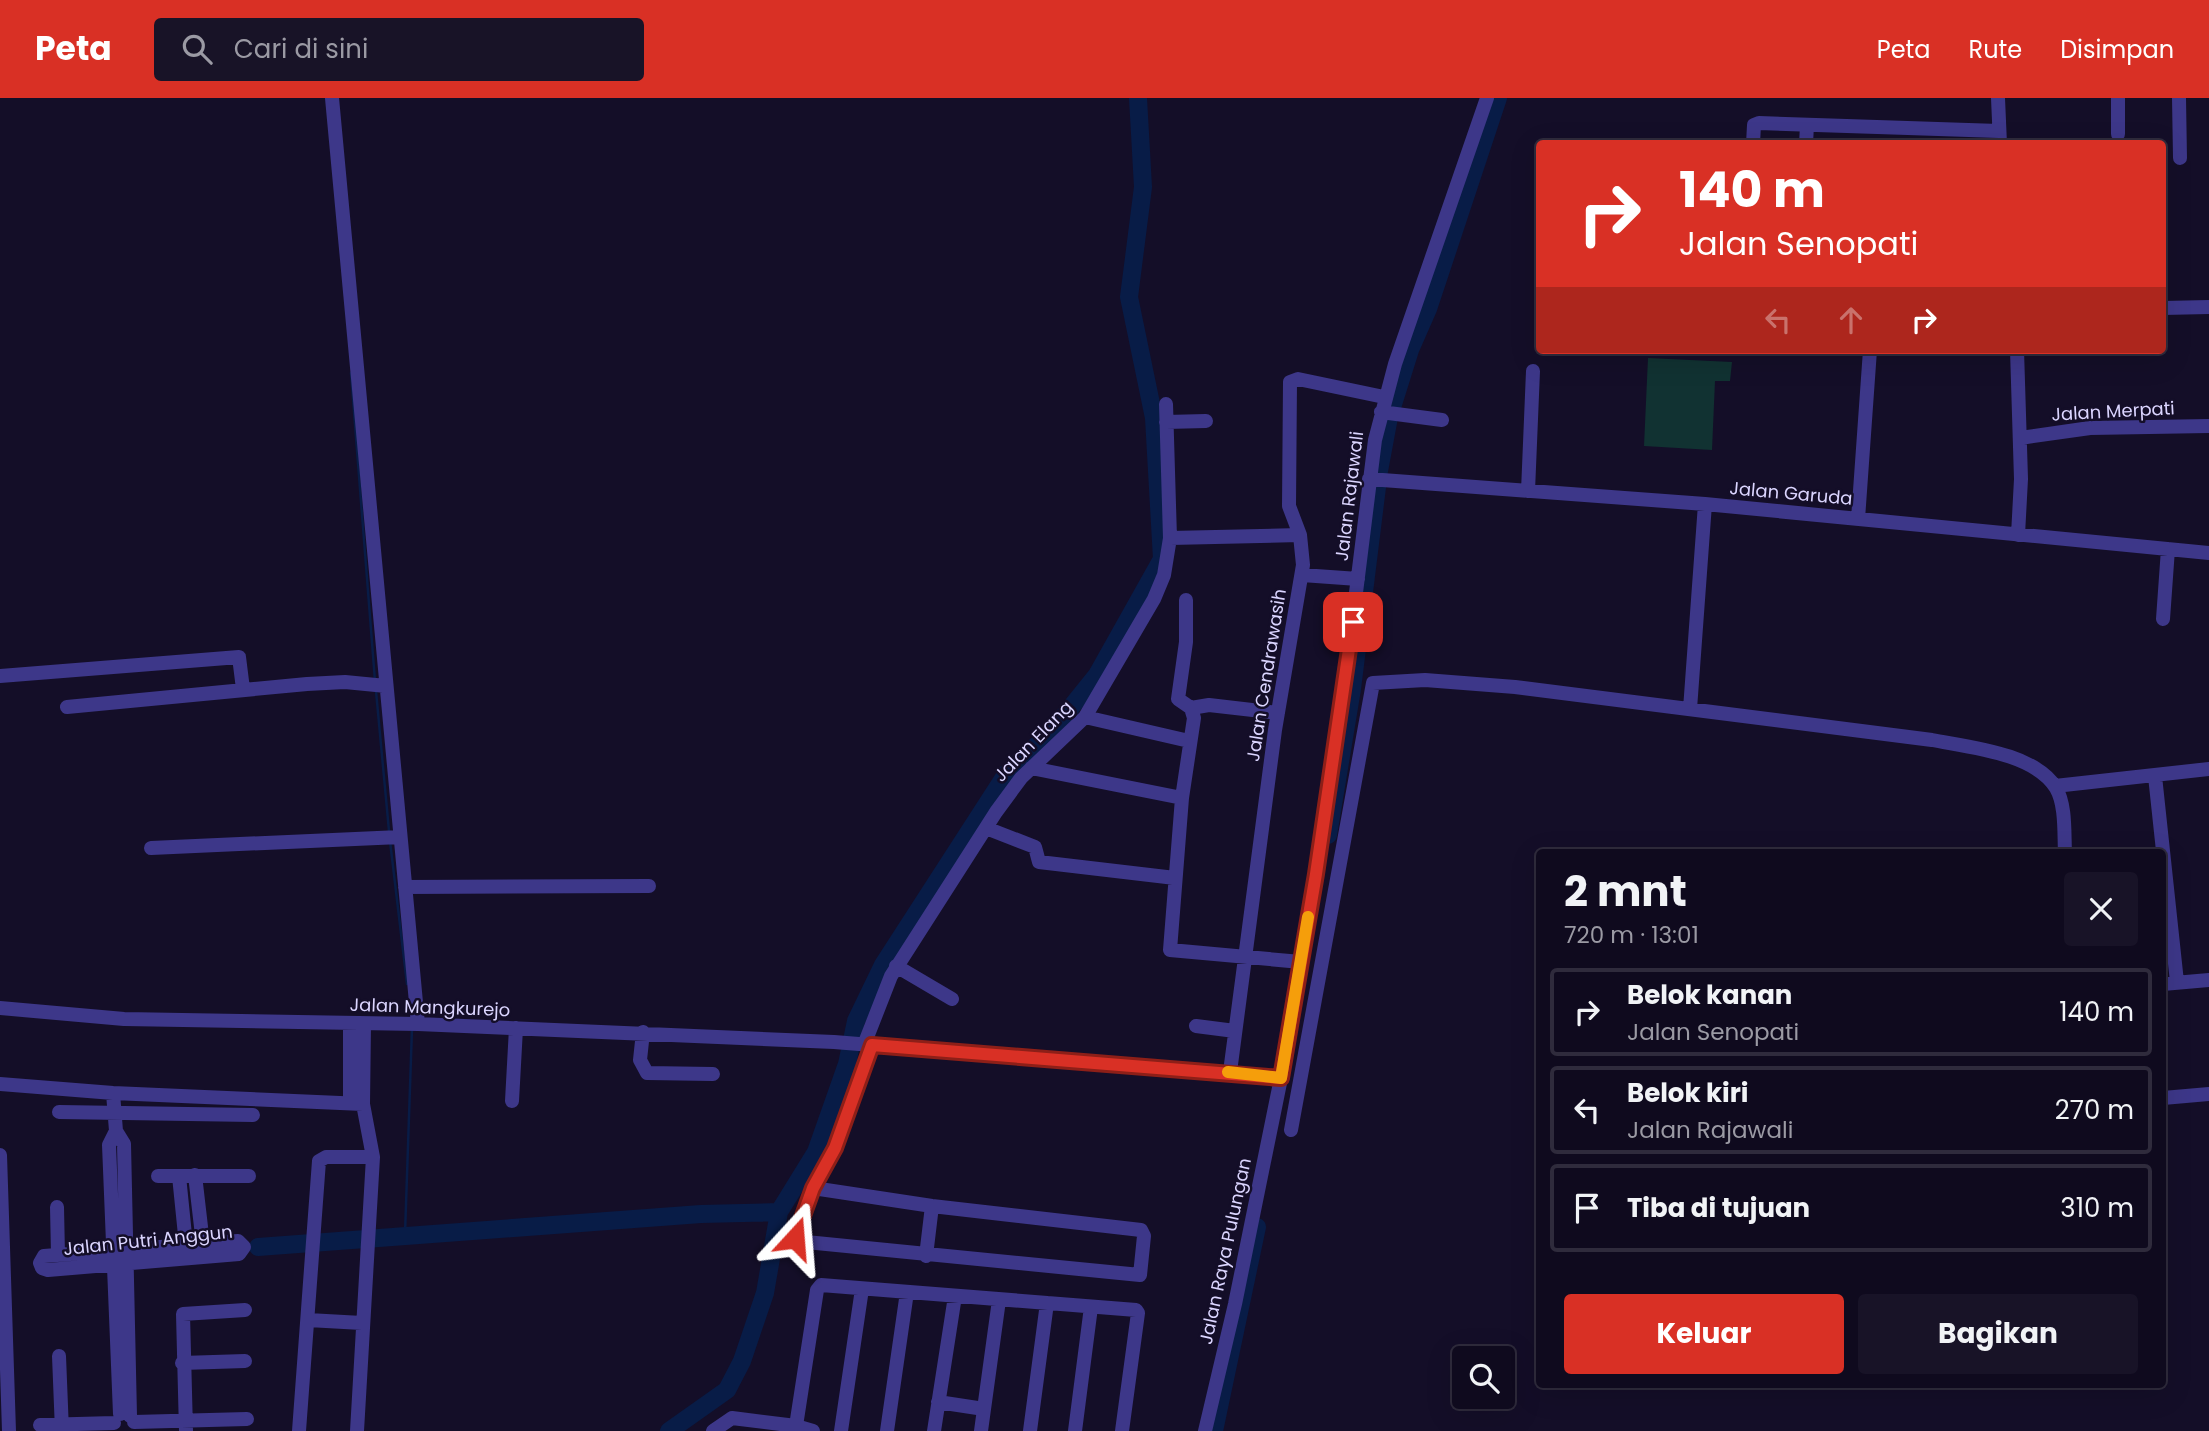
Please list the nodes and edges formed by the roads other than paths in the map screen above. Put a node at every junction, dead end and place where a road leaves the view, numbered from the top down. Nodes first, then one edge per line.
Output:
1 (332, 98) edge
2 (1487, 98) edge
3 (1998, 98) edge
4 (2118, 98) edge
5 (2179, 98) edge
6 (1807, 125) junction
7 (2118, 134) dead end
8 (1999, 137) edge
9 (1754, 140) edge
10 (1806, 140) edge
11 (2179, 158) dead end
12 (2209, 307) edge
13 (2166, 308) edge
14 (1870, 354) edge
15 (2017, 354) edge
16 (1534, 371) dead end
17 (1384, 397) junction
18 (1166, 404) dead end
19 (1390, 414) junction
20 (1206, 421) dead end
21 (1442, 421) dead end
22 (1166, 422) junction
23 (2209, 426) edge
24 (2020, 438) junction
25 (1379, 480) junction
26 (1528, 491) junction
27 (1705, 504) junction
28 (1858, 519) junction
29 (1300, 535) junction
30 (2018, 535) junction
31 (1170, 538) junction
32 (2168, 549) junction
33 (2209, 553) edge
34 (1302, 575) junction
35 (1358, 579) junction
36 (1186, 600) dead end
37 (2163, 620) dead end
38 (0, 676) edge
39 (380, 686) junction
40 (243, 689) junction
41 (67, 707) dead end
42 (1191, 708) junction
43 (1690, 709) junction
44 (1278, 713) junction
45 (1085, 717) junction
46 (1189, 741) junction
47 (1031, 768) junction
48 (2209, 769) edge
49 (2155, 776) junction
50 (2055, 786) junction
51 (1182, 798) junction
52 (986, 828) junction
53 (394, 837) junction
54 (150, 848) dead end
55 (2066, 849) edge
56 (2160, 849) edge
57 (1175, 878) junction
58 (649, 886) dead end
59 (405, 887) junction
60 (2166, 928) edge
61 (1245, 957) junction
62 (1301, 962) junction
63 (896, 966) junction
64 (2209, 980) edge
65 (2170, 983) edge
66 (952, 999) dead end
67 (0, 1007) edge
68 (357, 1024) junction
69 (411, 1024) junction
70 (1196, 1026) dead end
71 (516, 1028) junction
72 (1235, 1031) junction
73 (643, 1032) junction
74 (865, 1045) junction
75 (1230, 1072) junction
76 (713, 1074) dead end
77 (1281, 1078) junction
78 (0, 1084) edge
79 (113, 1093) junction
80 (2209, 1094) edge
81 (2166, 1098) edge
82 (512, 1101) dead end
83 (356, 1104) junction
84 (59, 1112) dead end
85 (115, 1113) junction
86 (253, 1115) dead end
87 (1291, 1130) dead end
88 (0, 1155) edge
89 (373, 1157) junction
90 (195, 1175) junction
91 (158, 1176) dead end
92 (179, 1176) junction
93 (249, 1176) dead end
94 (813, 1188) junction
95 (932, 1206) junction
96 (57, 1208) dead end
97 (203, 1244) junction
98 (186, 1245) junction
99 (58, 1255) junction
100 (926, 1256) junction
101 (121, 1257) junction
102 (862, 1289) junction
103 (907, 1292) junction
104 (955, 1296) junction
105 (999, 1300) junction
106 (1047, 1303) junction
107 (1091, 1307) junction
108 (245, 1310) dead end
109 (307, 1320) junction
110 (362, 1323) junction
111 (59, 1356) dead end
112 (245, 1361) dead end
113 (183, 1363) junction
114 (939, 1402) junction
115 (984, 1409) junction
116 (247, 1419) dead end
117 (124, 1423) edge
118 (40, 1426) dead end
119 (186, 1426) edge
120 (796, 1426) junction
121 (62, 1428) edge
122 (818, 1430) edge
123 (9, 1431) edge
124 (299, 1431) edge
125 (357, 1431) edge
126 (713, 1431) edge
127 (841, 1431) edge
128 (887, 1431) edge
129 (934, 1431) edge
130 (981, 1431) edge
131 (1030, 1431) edge
132 (1075, 1431) edge
133 (1122, 1431) edge
134 (1205, 1431) edge

1 - 39 street
2 - 17 street, Jalan Rajawali
3 - 8 street
4 - 7 street
5 - 11 street
6 - 8 street
6 - 9 street
6 - 10 street
12 - 13 street
14 - 28 street
15 - 24 street
16 - 26 street
17 - 19 street, Jalan Rajawali
17 - 29 street, Jalan Cendrawasih
18 - 22 street, Jalan Elang
19 - 21 street
19 - 25 street, Jalan Rajawali
20 - 22 street
22 - 31 street, Jalan Elang
23 - 24 street, Jalan Merpati
24 - 30 street
25 - 26 street, Jalan Garuda
25 - 35 street, Jalan Rajawali
26 - 27 street, Jalan Garuda
27 - 28 street, Jalan Garuda
27 - 43 street
28 - 30 street, Jalan Garuda
29 - 31 street
29 - 34 street, Jalan Cendrawasih
30 - 32 street, Jalan Garuda
31 - 45 street, Jalan Elang
32 - 33 street, Jalan Garuda
32 - 37 street
34 - 35 street
34 - 44 street, Jalan Cendrawasih
35 - 62 street, Jalan Rajawali
36 - 42 street
38 - 40 street
39 - 40 street
39 - 53 street
40 - 41 street
42 - 44 street
42 - 46 street
43 - 50 street
43 - 87 street
44 - 61 street, Jalan Cendrawasih
45 - 46 street
45 - 47 street, Jalan Elang
46 - 51 street
47 - 51 street
47 - 52 street, Jalan Elang
48 - 49 street
49 - 50 street
49 - 56 street
50 - 55 street
51 - 57 street
52 - 57 street
52 - 63 street, Jalan Elang
53 - 54 street
53 - 59 street
57 - 61 street
58 - 59 street
59 - 69 street
60 - 65 street
61 - 62 street
61 - 72 street, Jalan Cendrawasih
62 - 77 street, Jalan Rajawali
63 - 66 street
63 - 74 street, Jalan Elang
64 - 65 street
67 - 68 street, Jalan Mangkurejo
68 - 69 street, Jalan Mangkurejo
68 - 83 street
69 - 71 street, Jalan Mangkurejo
70 - 72 street
71 - 73 street, Jalan Mangkurejo
71 - 82 street
72 - 75 street, Jalan Cendrawasih
73 - 74 street, Jalan Mangkurejo
73 - 76 street
74 - 75 street, Jalan Mangkurejo
74 - 94 street, Jalan Elang
75 - 77 street, Jalan Mangkurejo
77 - 134 street, Jalan Raya Pulungan
78 - 79 street
79 - 83 street
79 - 85 street
80 - 81 street
83 - 89 street
84 - 85 street
85 - 86 street
85 - 101 street
88 - 123 street
89 - 109 street
89 - 110 street
90 - 92 street
90 - 93 street
90 - 97 street
91 - 92 street
92 - 98 street
94 - 95 street
94 - 100 street, Jalan Elang
95 - 100 street
95 - 100 street
96 - 99 street
97 - 98 street, Jalan Putri Anggun
97 - 101 street, Jalan Putri Anggun
98 - 101 street, Jalan Putri Anggun
99 - 101 street, Jalan Putri Anggun
99 - 101 street, Jalan Putri Anggun
101 - 117 street
102 - 103 street
102 - 120 street
102 - 127 street
103 - 104 street
103 - 128 street
104 - 105 street
104 - 114 street
105 - 106 street
105 - 115 street
106 - 107 street
106 - 131 street
107 - 132 street
107 - 133 street
108 - 113 street
109 - 110 street
109 - 124 street
110 - 125 street
111 - 121 street
112 - 113 street
113 - 119 street
114 - 115 street
114 - 129 street
115 - 130 street
116 - 119 street
117 - 119 street
117 - 121 street
118 - 121 street
120 - 122 street
120 - 126 street

